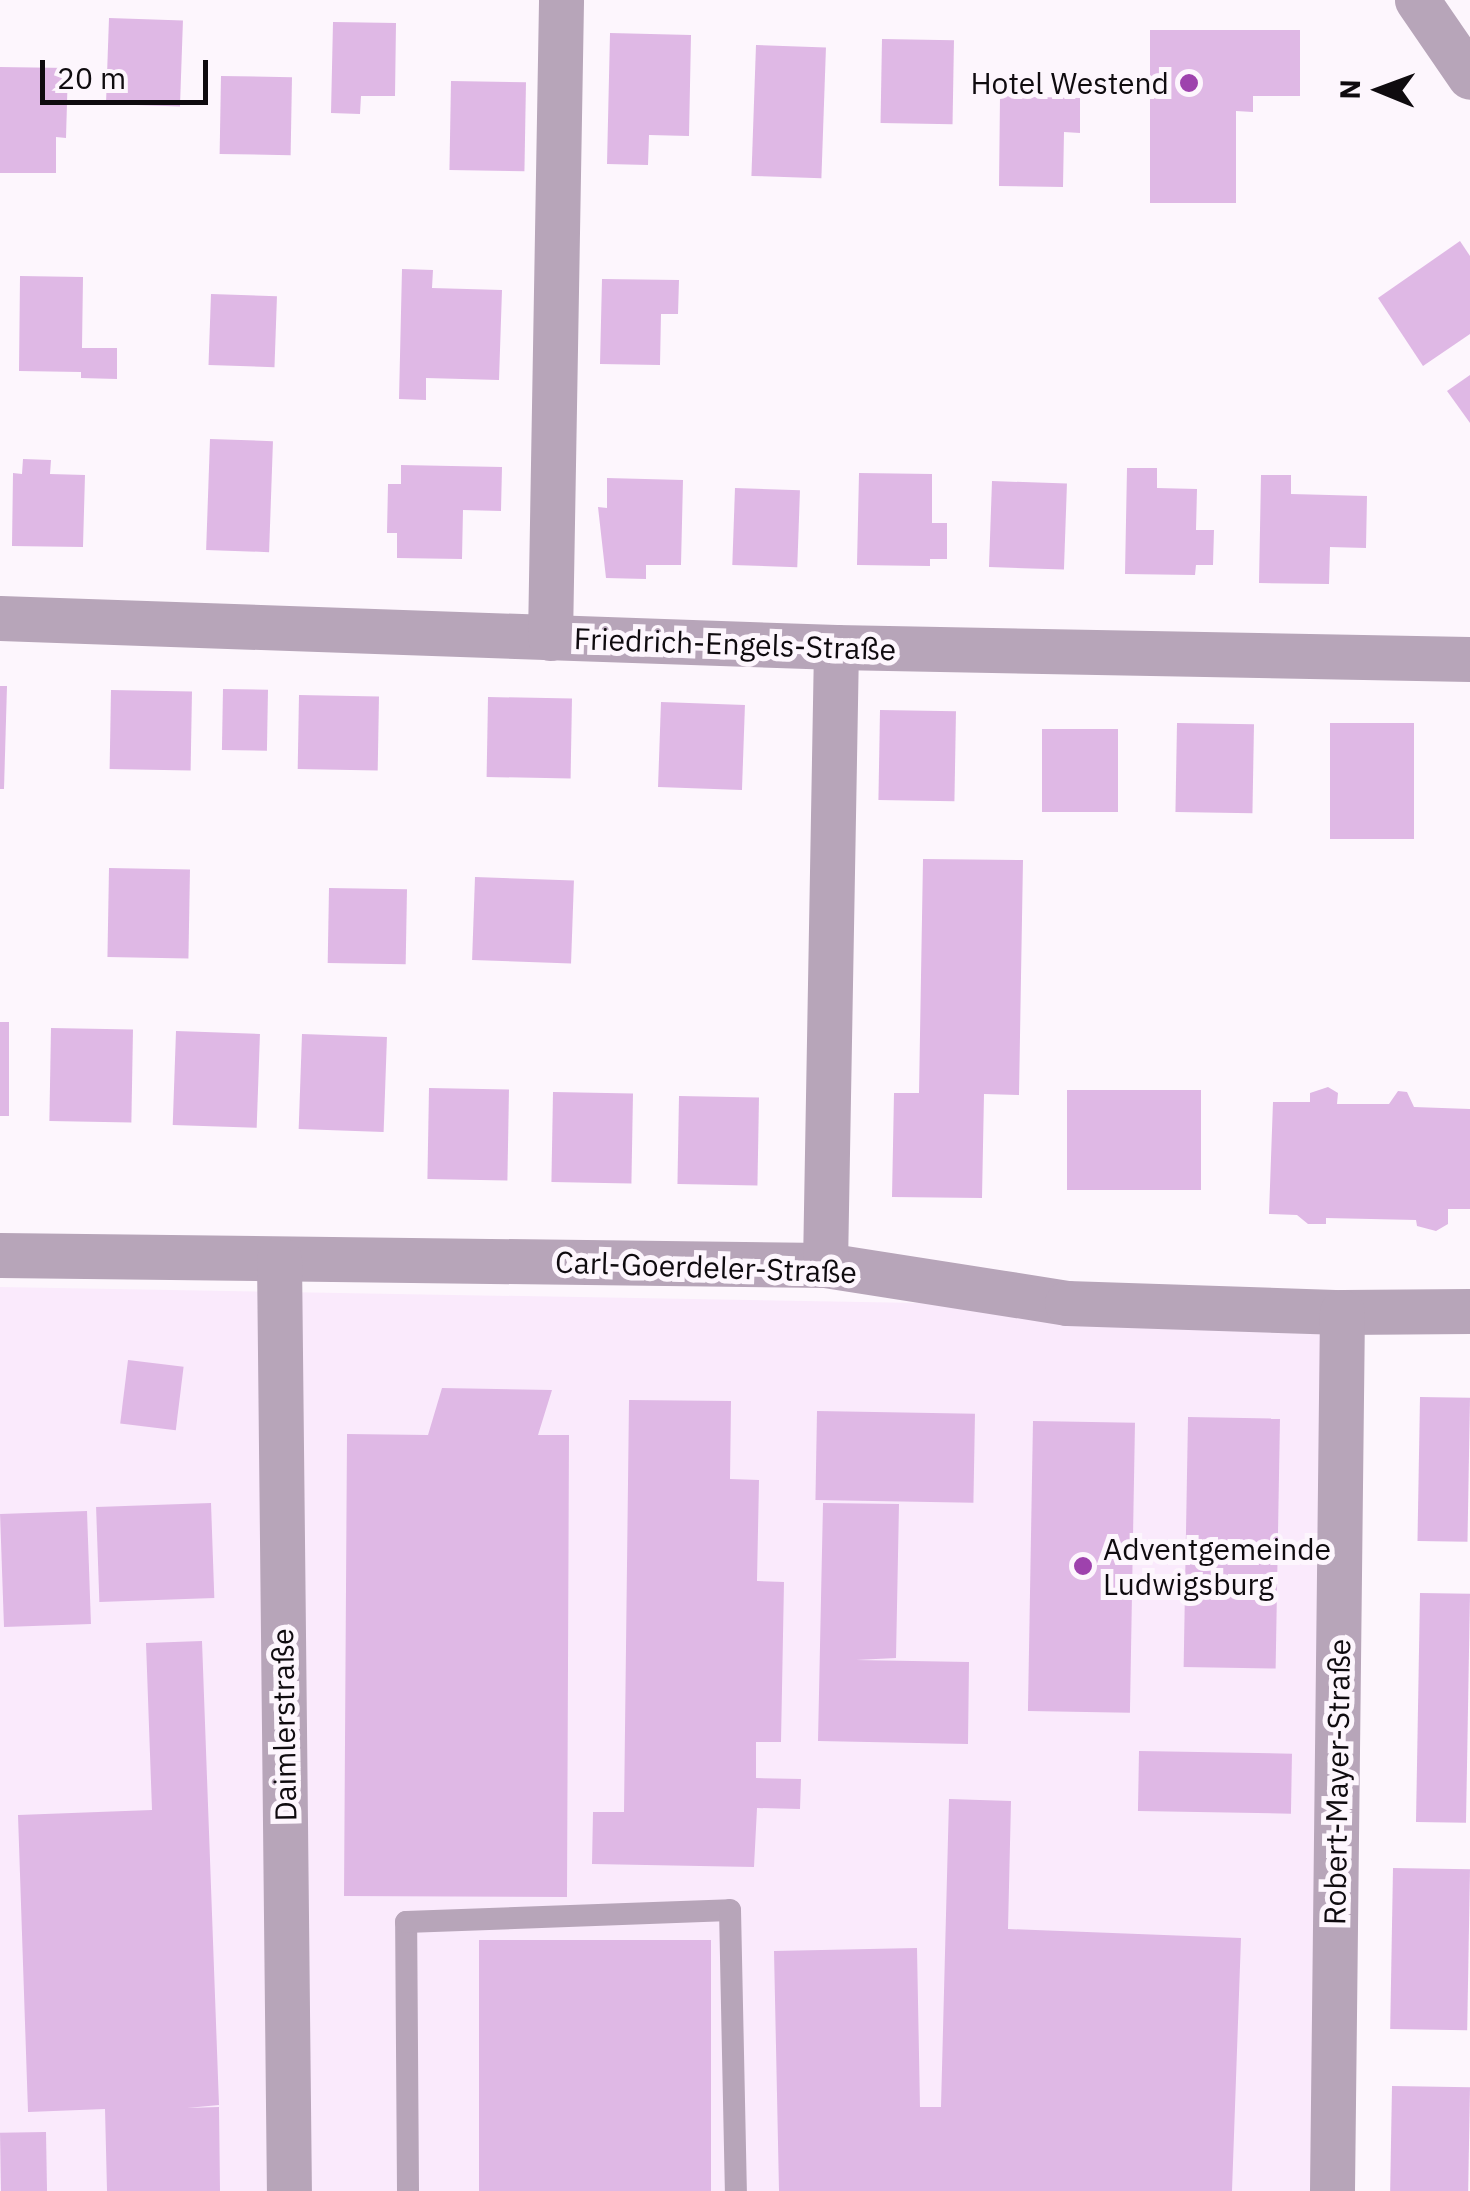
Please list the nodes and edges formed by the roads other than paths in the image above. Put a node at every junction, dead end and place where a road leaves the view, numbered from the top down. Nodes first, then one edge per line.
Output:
1 (561, 0) edge
2 (1417, 0) edge
3 (1470, 77) edge
4 (0, 618) edge
5 (550, 638) junction
6 (836, 647) junction
7 (1470, 659) edge
8 (0, 1254) edge
9 (279, 1260) junction
10 (825, 1265) junction
11 (1470, 1311) edge
12 (1342, 1312) junction
13 (289, 2191) edge
14 (408, 2191) edge
15 (736, 2191) edge
16 (1332, 2191) edge

1 - 5 street
2 - 3 street
4 - 5 street, Friedrich-Engels-Straße
5 - 6 street, Friedrich-Engels-Straße
6 - 7 street, Friedrich-Engels-Straße
6 - 10 street
8 - 9 street, Carl-Goerdeler-Straße
9 - 10 street, Carl-Goerdeler-Straße
9 - 13 street, Daimlerstraße
10 - 12 street, Carl-Goerdeler-Straße
11 - 12 street, Carl-Goerdeler-Straße
12 - 16 street, Robert-Mayer-Straße
14 - 15 lane

